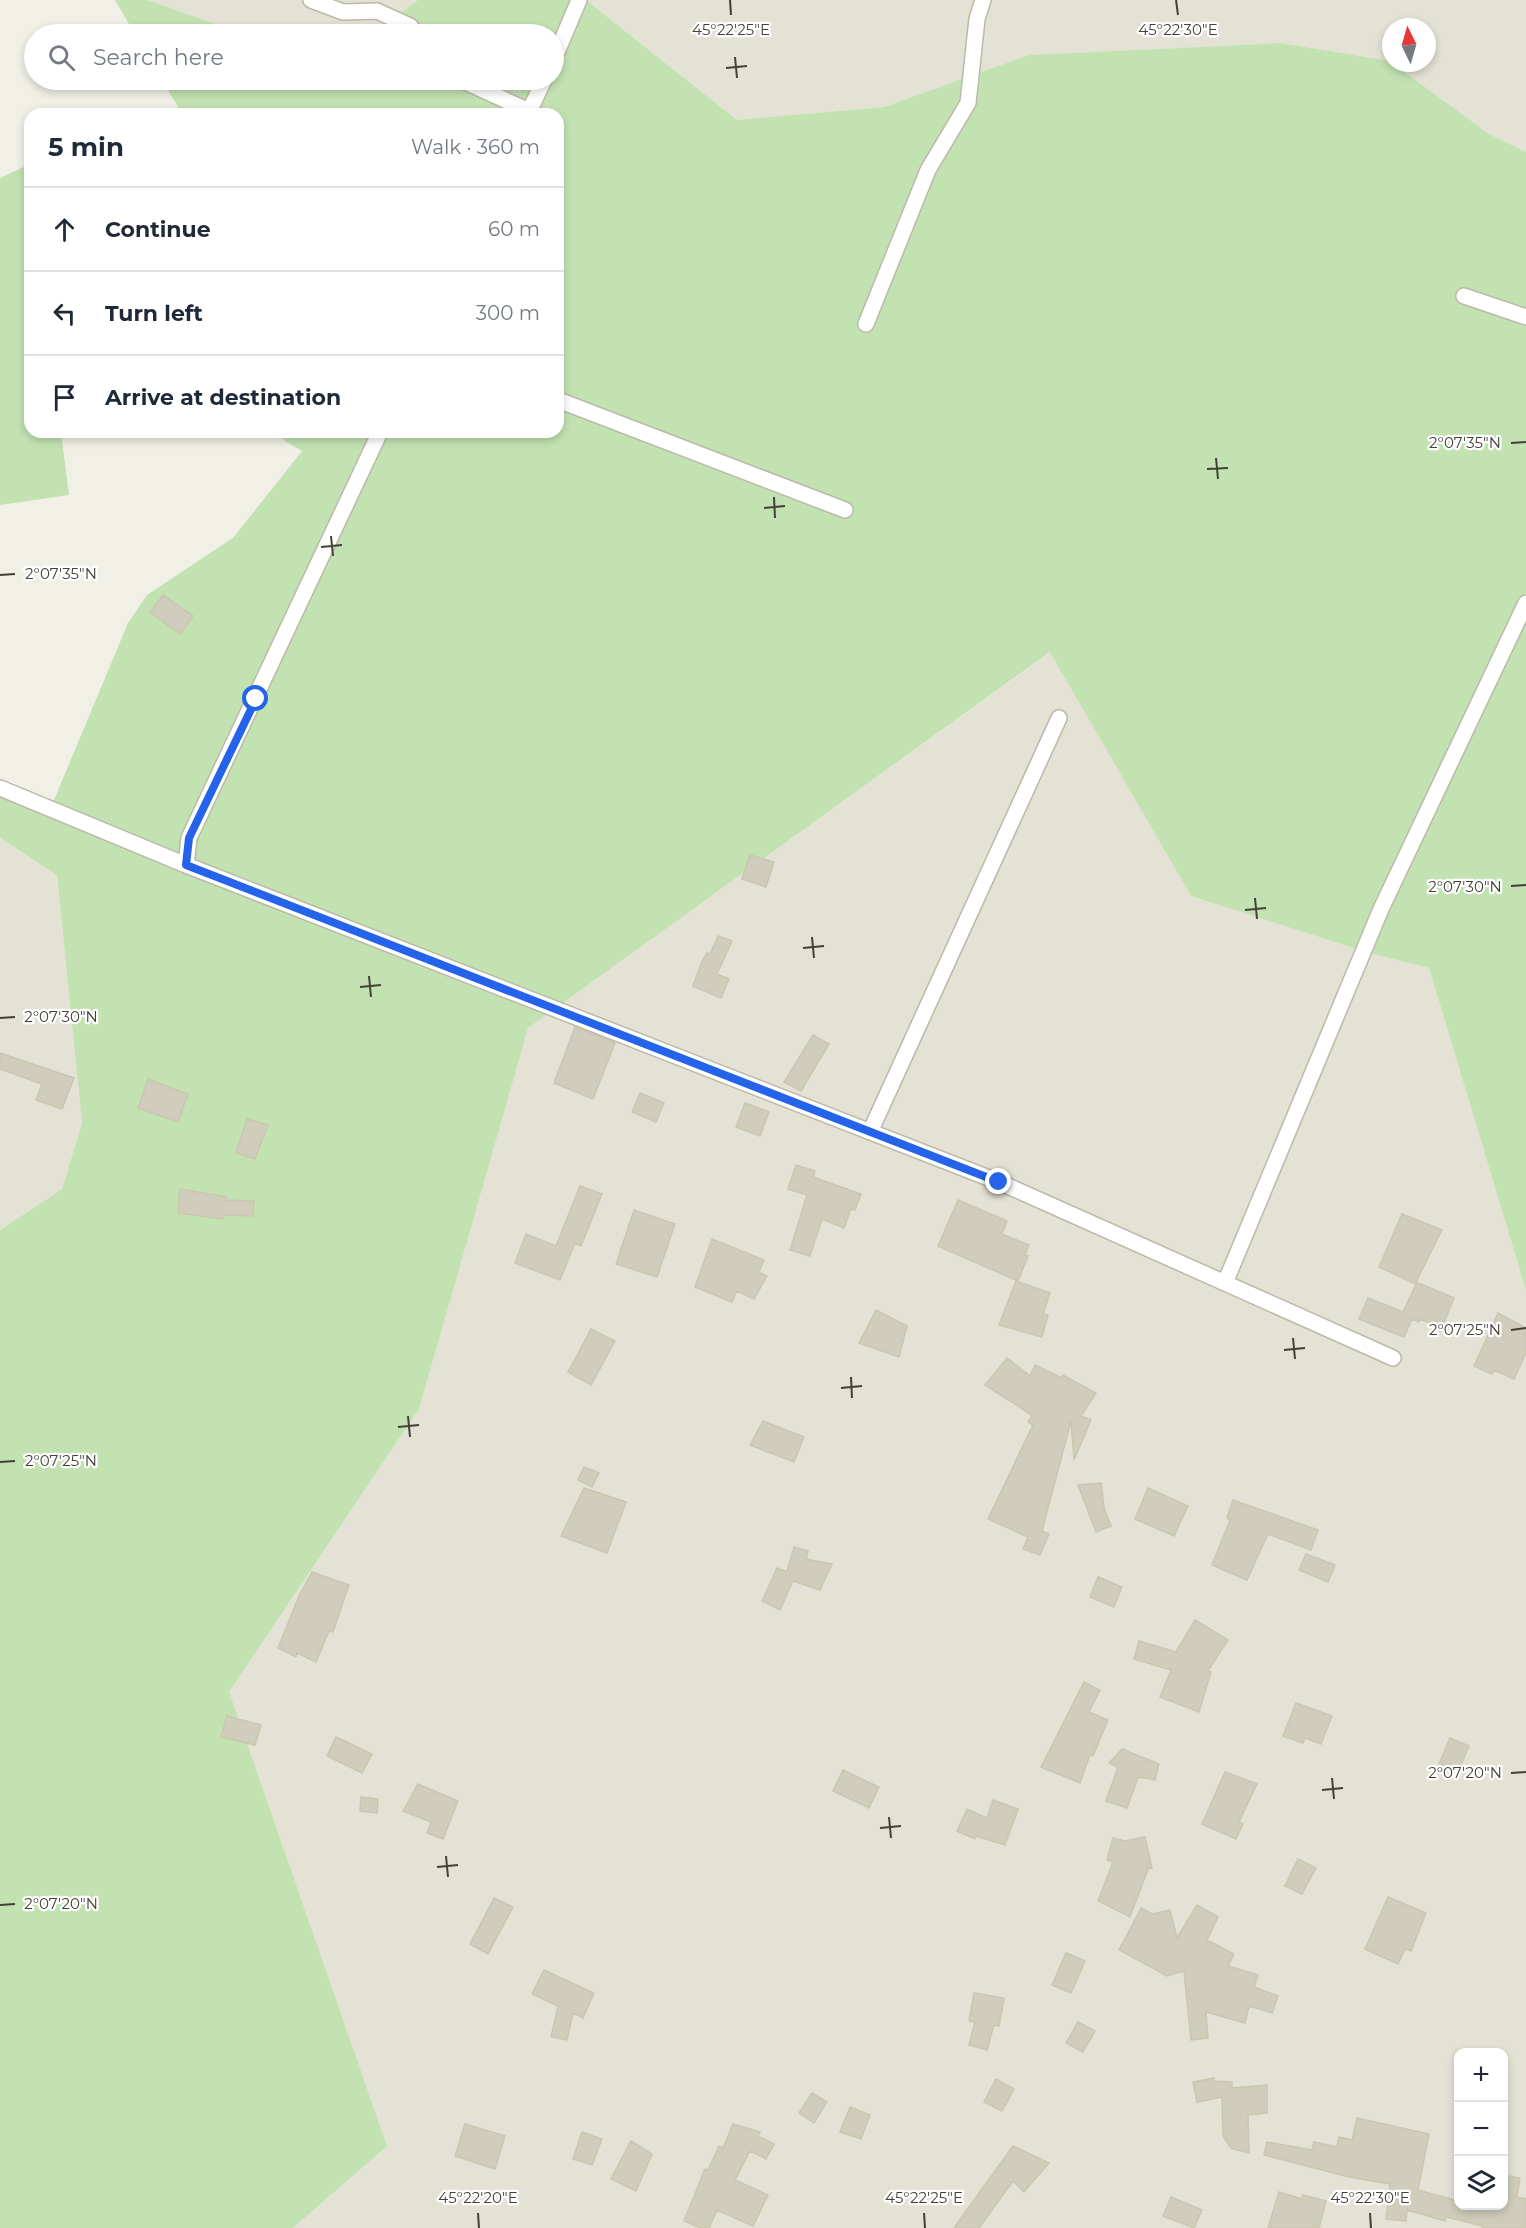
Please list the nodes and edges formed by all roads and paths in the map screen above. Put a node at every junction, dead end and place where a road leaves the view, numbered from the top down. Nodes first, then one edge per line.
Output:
1 (311, 0) edge
2 (579, 0) edge
3 (983, 0) edge
4 (406, 24) edge
5 (564, 35) edge
6 (482, 90) edge
7 (539, 90) edge
8 (519, 108) edge
9 (531, 108) edge
10 (1464, 296) dead end
11 (1526, 317) edge
12 (866, 324) dead end
13 (564, 402) edge
14 (377, 438) edge
15 (845, 510) dead end
16 (1526, 603) edge
17 (1059, 718) dead end
18 (0, 788) edge
19 (186, 865) junction
20 (870, 1132) junction
21 (1225, 1283) junction
22 (1393, 1358) dead end

1 - 4 street
2 - 5 street
3 - 12 street
6 - 8 street
7 - 9 street
10 - 11 street
13 - 15 street
14 - 19 street
16 - 21 street
17 - 20 street
18 - 19 street
19 - 20 street
20 - 21 street
21 - 22 street

